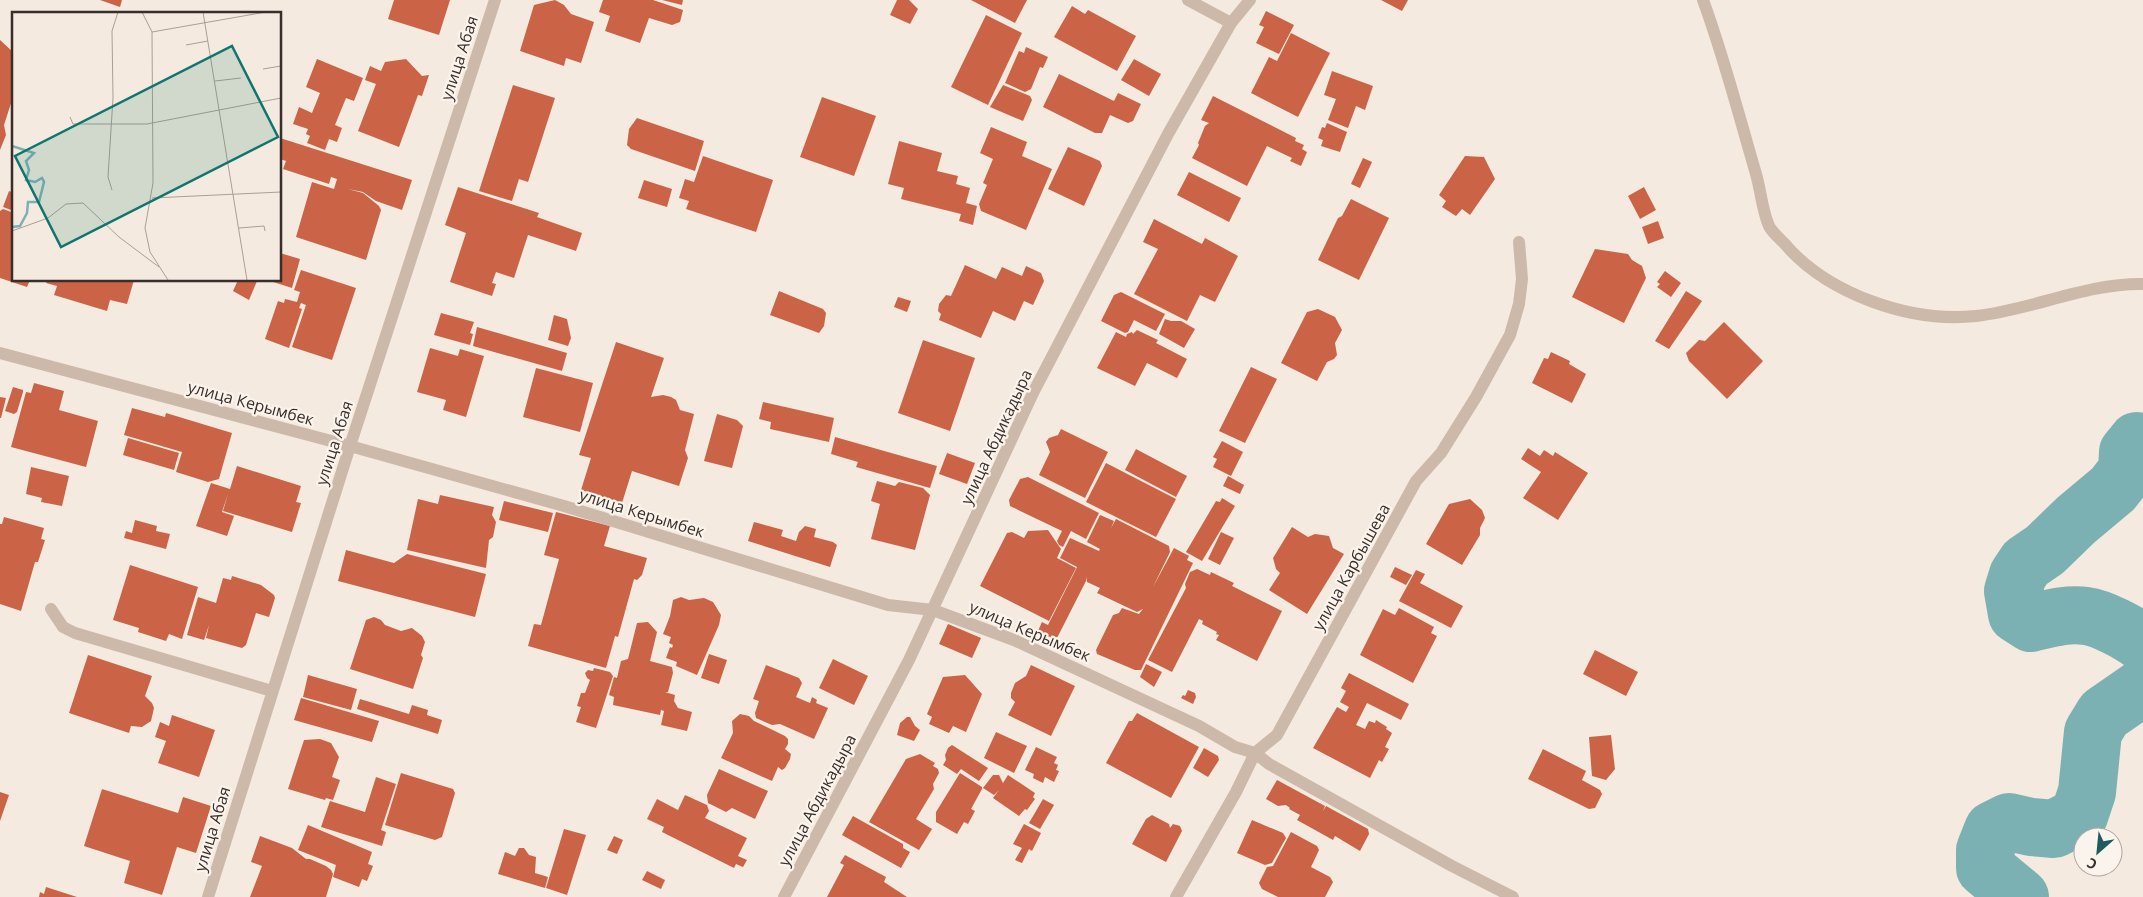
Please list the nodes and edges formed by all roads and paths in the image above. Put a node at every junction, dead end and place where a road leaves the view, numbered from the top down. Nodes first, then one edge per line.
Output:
1 (495, 0) edge
2 (1188, 0) edge
3 (1250, 0) edge
4 (1703, 0) edge
5 (1231, 23) junction
6 (1519, 242) dead end
7 (2143, 284) edge
8 (0, 353) edge
9 (350, 446) junction
10 (51, 609) dead end
11 (933, 610) junction
12 (272, 691) junction
13 (1255, 753) junction
14 (208, 897) edge
15 (784, 897) edge
16 (1176, 897) edge
17 (1514, 897) edge

1 - 9 street, улица Абая
2 - 5 street
3 - 5 street, улица Абдикадыра
4 - 7 street
5 - 11 street, улица Абдикадыра
6 - 13 street, улица Карбышева
8 - 9 street, улица Керымбек
9 - 11 street, улица Керымбек
9 - 12 street, улица Абая
10 - 12 street
11 - 13 street, улица Керымбек
11 - 15 street, улица Абдикадыра
12 - 14 street, улица Абая
13 - 16 street, улица Карбышева
13 - 17 street, улица Керымбек

